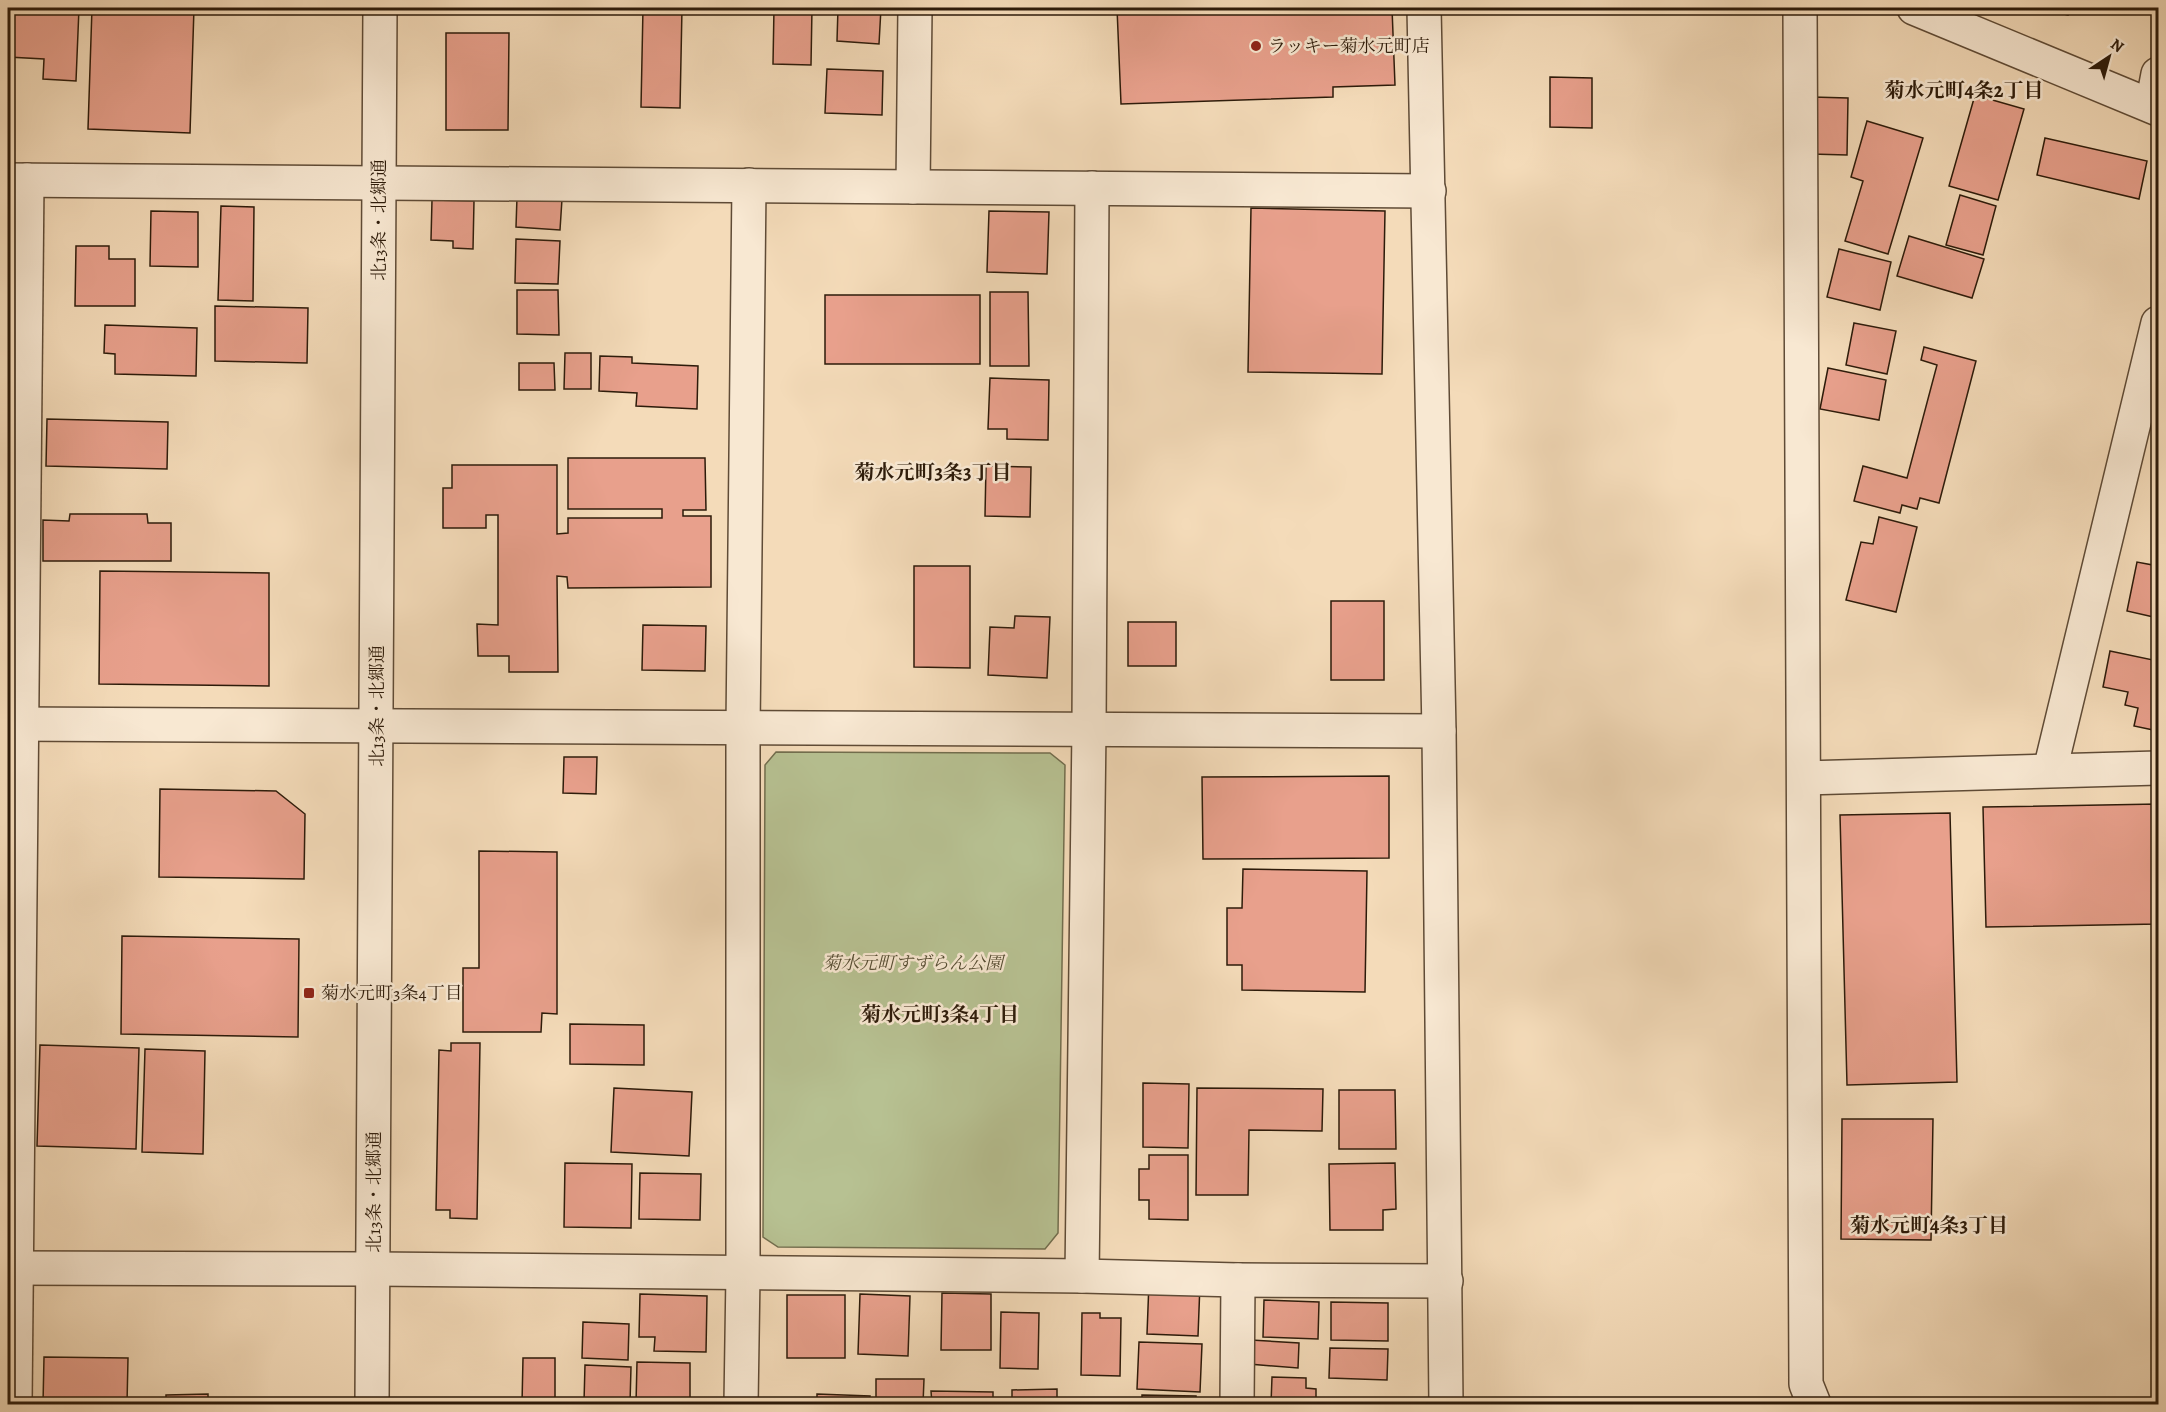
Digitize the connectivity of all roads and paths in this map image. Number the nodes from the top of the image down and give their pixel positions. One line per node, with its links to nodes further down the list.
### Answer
1 (380, 8): 9 (street, 北13条・北郷通)
2 (915, 8): 11 (street)
3 (1424, 8): 13 (street)
4 (1800, 8): 22 (street)
5 (1914, 8): 7 (street)
6 (2158, 74): 7 (street)
7 (2155, 108)
8 (17, 180): 9 (street); 15 (street)
9 (379, 183): 10 (street); 16 (street, 北13条・北郷通)
10 (749, 185): 11 (street); 17 (street)
11 (913, 187): 12 (street)
12 (1092, 188): 13 (street); 18 (street)
13 (1429, 191): 19 (street)
14 (2158, 323): 21 (street)
15 (14, 724): 16 (street); 23 (street)
16 (377, 727): 17 (street); 24 (street, 北13条・北郷通)
17 (743, 728): 18 (street); 25 (street)
18 (1089, 729): 19 (street); 26 (street)
19 (1439, 731): 28 (street)
20 (2158, 768): 21 (street)
21 (2049, 770): 22 (street)
22 (1804, 778): 34 (street)
23 (12, 1268): 24 (street); 29 (street)
24 (373, 1269): 25 (street); 30 (street, 北13条・北郷通)
25 (743, 1274): 26 (street); 31 (street)
26 (1082, 1276): 27 (street)
27 (1238, 1280): 28 (street); 32 (street)
28 (1446, 1281): 33 (street)
29 (15, 1404)
30 (372, 1404)
31 (741, 1404)
32 (1237, 1404)
33 (1446, 1404)
34 (1814, 1404)

